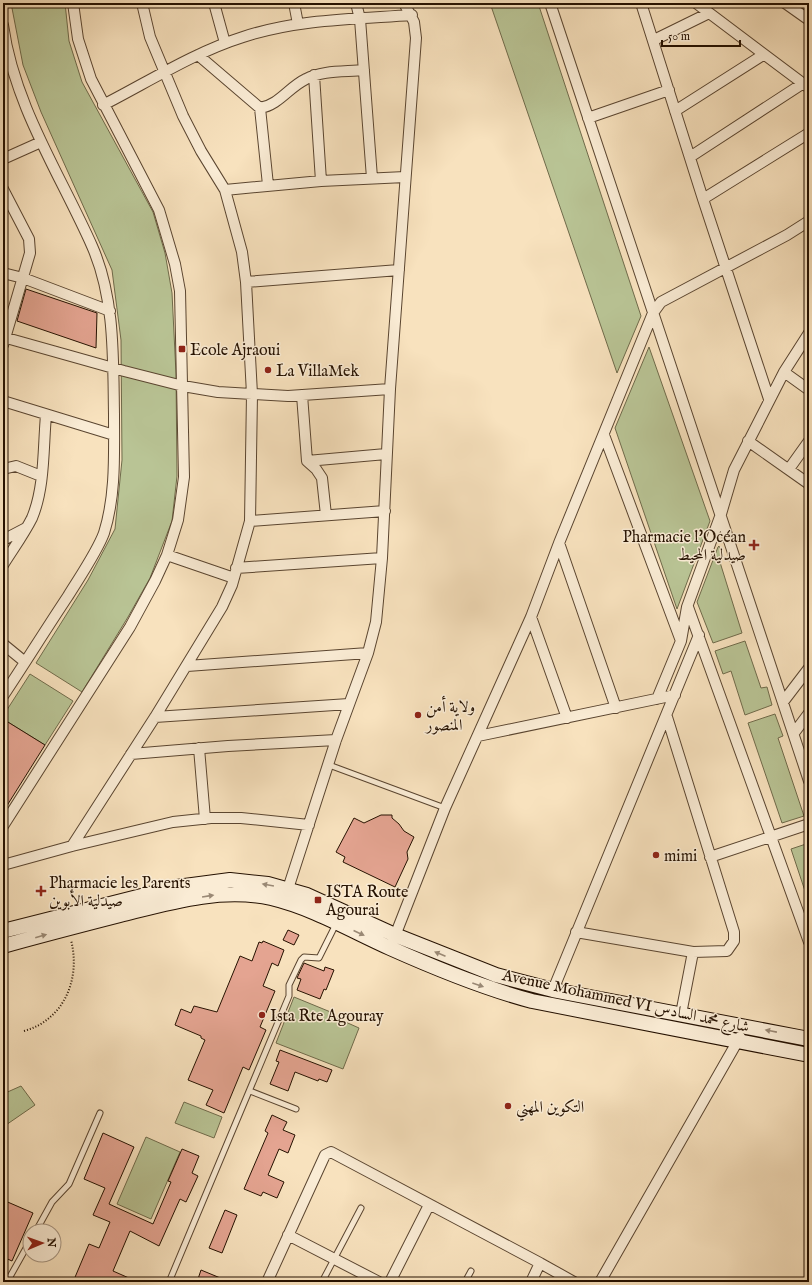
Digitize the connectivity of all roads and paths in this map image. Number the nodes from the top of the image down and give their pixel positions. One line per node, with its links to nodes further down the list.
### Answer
1 (73, 3): 26 (street)
2 (142, 3): 22 (street)
3 (214, 3): 18 (street)
4 (294, 3): 15 (street)
5 (356, 3): 13 (street)
6 (404, 3): 12 (street)
7 (550, 3): 29 (street)
8 (641, 3): 17 (street)
9 (696, 3): 11 (street)
10 (785, 3): 14 (street)
11 (709, 12): 17 (street); 20 (street)
12 (412, 15): 13 (street); 34 (street)
13 (360, 19): 15 (street); 21 (street)
14 (809, 20)
15 (298, 24): 18 (street)
16 (3, 25): 31 (street)
17 (654, 40): 25 (street)
18 (225, 43): 19 (street)
19 (198, 55): 22 (street); 27 (street)
20 (763, 55): 24 (street); 28 (street)
21 (364, 70): 23 (street); 35 (street)
22 (164, 74): 26 (street); 39 (street)
23 (314, 75): 27 (street); 36 (street)
24 (806, 86): 32 (street)
25 (669, 90): 28 (street); 29 (street)
26 (104, 105): 53 (street)
27 (260, 108): 37 (street)
28 (675, 111): 32 (street)
29 (588, 118): 48 (street)
30 (809, 133): 40 (street)
31 (41, 142): 33 (street); 47 (street)
32 (690, 157): 40 (street)
33 (3, 159)
34 (405, 177): 35 (street); 43 (street)
35 (372, 178): 36 (street)
36 (321, 181): 37 (street)
37 (268, 185): 39 (street)
38 (3, 189): 45 (street)
39 (225, 190): 46 (street)
40 (703, 199): 42 (street)
41 (809, 221): 42 (street)
42 (727, 268): 48 (street); 58 (street)
43 (399, 270): 46 (street); 54 (street)
44 (3, 272): 45 (street)
45 (23, 278): 47 (street); 50 (street)
46 (246, 282): 56 (street)
47 (110, 311): 51 (street)
48 (653, 313): 62 (street); 72 (street)
49 (809, 333): 52 (street)
50 (4, 340): 51 (street)
51 (113, 368): 53 (street); 61 (street)
52 (784, 372): 55 (street); 58 (street)
53 (183, 386): 56 (street); 78 (street)
54 (390, 389): 57 (street); 65 (street)
55 (809, 390)
56 (252, 394): 57 (street); 74 (street)
57 (302, 395): 66 (street)
58 (769, 398): 63 (street)
59 (3, 401): 60 (street)
60 (46, 415): 61 (street); 69 (street)
61 (114, 435): 88 (street)
62 (604, 435): 77 (street); 85 (street)
63 (748, 441): 68 (street); 72 (street)
64 (809, 441): 68 (street)
65 (386, 454): 66 (street); 71 (street)
66 (306, 461): 73 (street)
67 (3, 469): 69 (street)
68 (789, 469): 70 (street)
69 (41, 476): 75 (street)
70 (809, 484)
71 (385, 511): 73 (street); 79 (street)
72 (721, 514): 82 (street); 94 (street)
73 (326, 515): 74 (street)
74 (250, 521): 81 (street)
75 (27, 528): 76 (street); 80 (street)
76 (3, 540)
77 (559, 543): 83 (street); 96 (street)
78 (167, 555): 81 (street); 112 (street)
79 (382, 558): 81 (street); 87 (street)
80 (3, 565)
81 (235, 573): 89 (street)
82 (687, 607): 84 (street); 85 (street)
83 (531, 617): 100 (street); 102 (street)
84 (699, 635): 91 (street); 113 (street)
85 (680, 641): 93 (street)
86 (3, 644): 88 (street)
87 (368, 653): 89 (street); 95 (street)
88 (25, 662): 92 (street)
89 (187, 666): 98 (street)
90 (809, 668): 94 (street)
91 (675, 695): 93 (street); 99 (street)
92 (3, 696)
93 (657, 699): 96 (street)
94 (784, 702): 101 (street)
95 (349, 704): 98 (street); 103 (street)
96 (616, 708): 100 (street)
97 (809, 713): 101 (street)
98 (155, 717): 105 (street)
99 (666, 717): 115 (street); 121 (street)
100 (567, 718): 102 (street)
101 (794, 733): 107 (street)
102 (478, 736): 108 (street)
103 (336, 740): 104 (street); 106 (street)
104 (199, 748): 105 (street); 109 (street)
105 (131, 754): 114 (street)
106 (329, 765): 108 (lane); 111 (street)
107 (809, 781)
108 (445, 808): 122 (street)
109 (205, 819): 111 (street); 114 (street)
110 (809, 824): 113 (street)
111 (309, 825): 117 (street)
112 (3, 826)
113 (771, 836): 115 (street); 123 (street)
114 (72, 846): 116 (street)
115 (710, 857): 125 (street)
116 (3, 865)
117 (285, 896): 118 (main road, Avenue Mohammed VI شارع محمد السادس); 119 (main road, Avenue Mohammed VI شارع محمد السادس, one-way to 117); 120 (main road, Avenue Mohammed VI شارع محمد السادس, one-way to 120); 122 (main road, Avenue Mohammed VI شارع محمد السادس)
118 (336, 923): 122 (main road, Avenue Mohammed VI شارع محمد السادس, one-way to 122); 133 (lane)
119 (68, 928): 124 (main road, Avenue Mohammed VI شارع محمد السادس, one-way to 119); 129 (path)
120 (3, 931)
121 (576, 932): 125 (street); 126 (street)
122 (392, 942): 126 (main road, Avenue Mohammed VI شارع محمد السادس, one-way to 122); 131 (main road, Avenue Mohammed VI شارع محمد السادس, one-way to 131)
123 (809, 942)
124 (3, 946)
125 (693, 952): 127 (street)
126 (553, 990): 127 (main road, Avenue Mohammed VI شارع محمد السادس)
127 (681, 1014): 128 (main road, Avenue Mohammed VI شارع محمد السادس)
128 (746, 1027): 130 (main road, Avenue Mohammed VI شارع محمد السادس, one-way to 128); 131 (street)
129 (24, 1032)
130 (809, 1039)
131 (737, 1041): 132 (main road, Avenue Mohammed VI شارع محمد السادس); 153 (street)
132 (809, 1055)
133 (250, 1091): 134 (lane); 146 (lane)
134 (296, 1109)
135 (100, 1113): 138 (lane)
136 (429, 1204): 139 (street); 142 (street); 149 (street)
137 (361, 1208): 141 (lane)
138 (40, 1223)
139 (288, 1235): 141 (street); 144 (street)
140 (22, 1255): 145 (lane)
141 (334, 1259): 147 (lane); 148 (street)
142 (540, 1264): 151 (street); 152 (street)
143 (471, 1271): 150 (lane)
144 (269, 1281)
145 (7, 1282)
146 (169, 1282)
147 (322, 1282)
148 (378, 1282)
149 (390, 1282)
150 (464, 1282)
151 (531, 1282)
152 (574, 1282)
153 (600, 1282)

